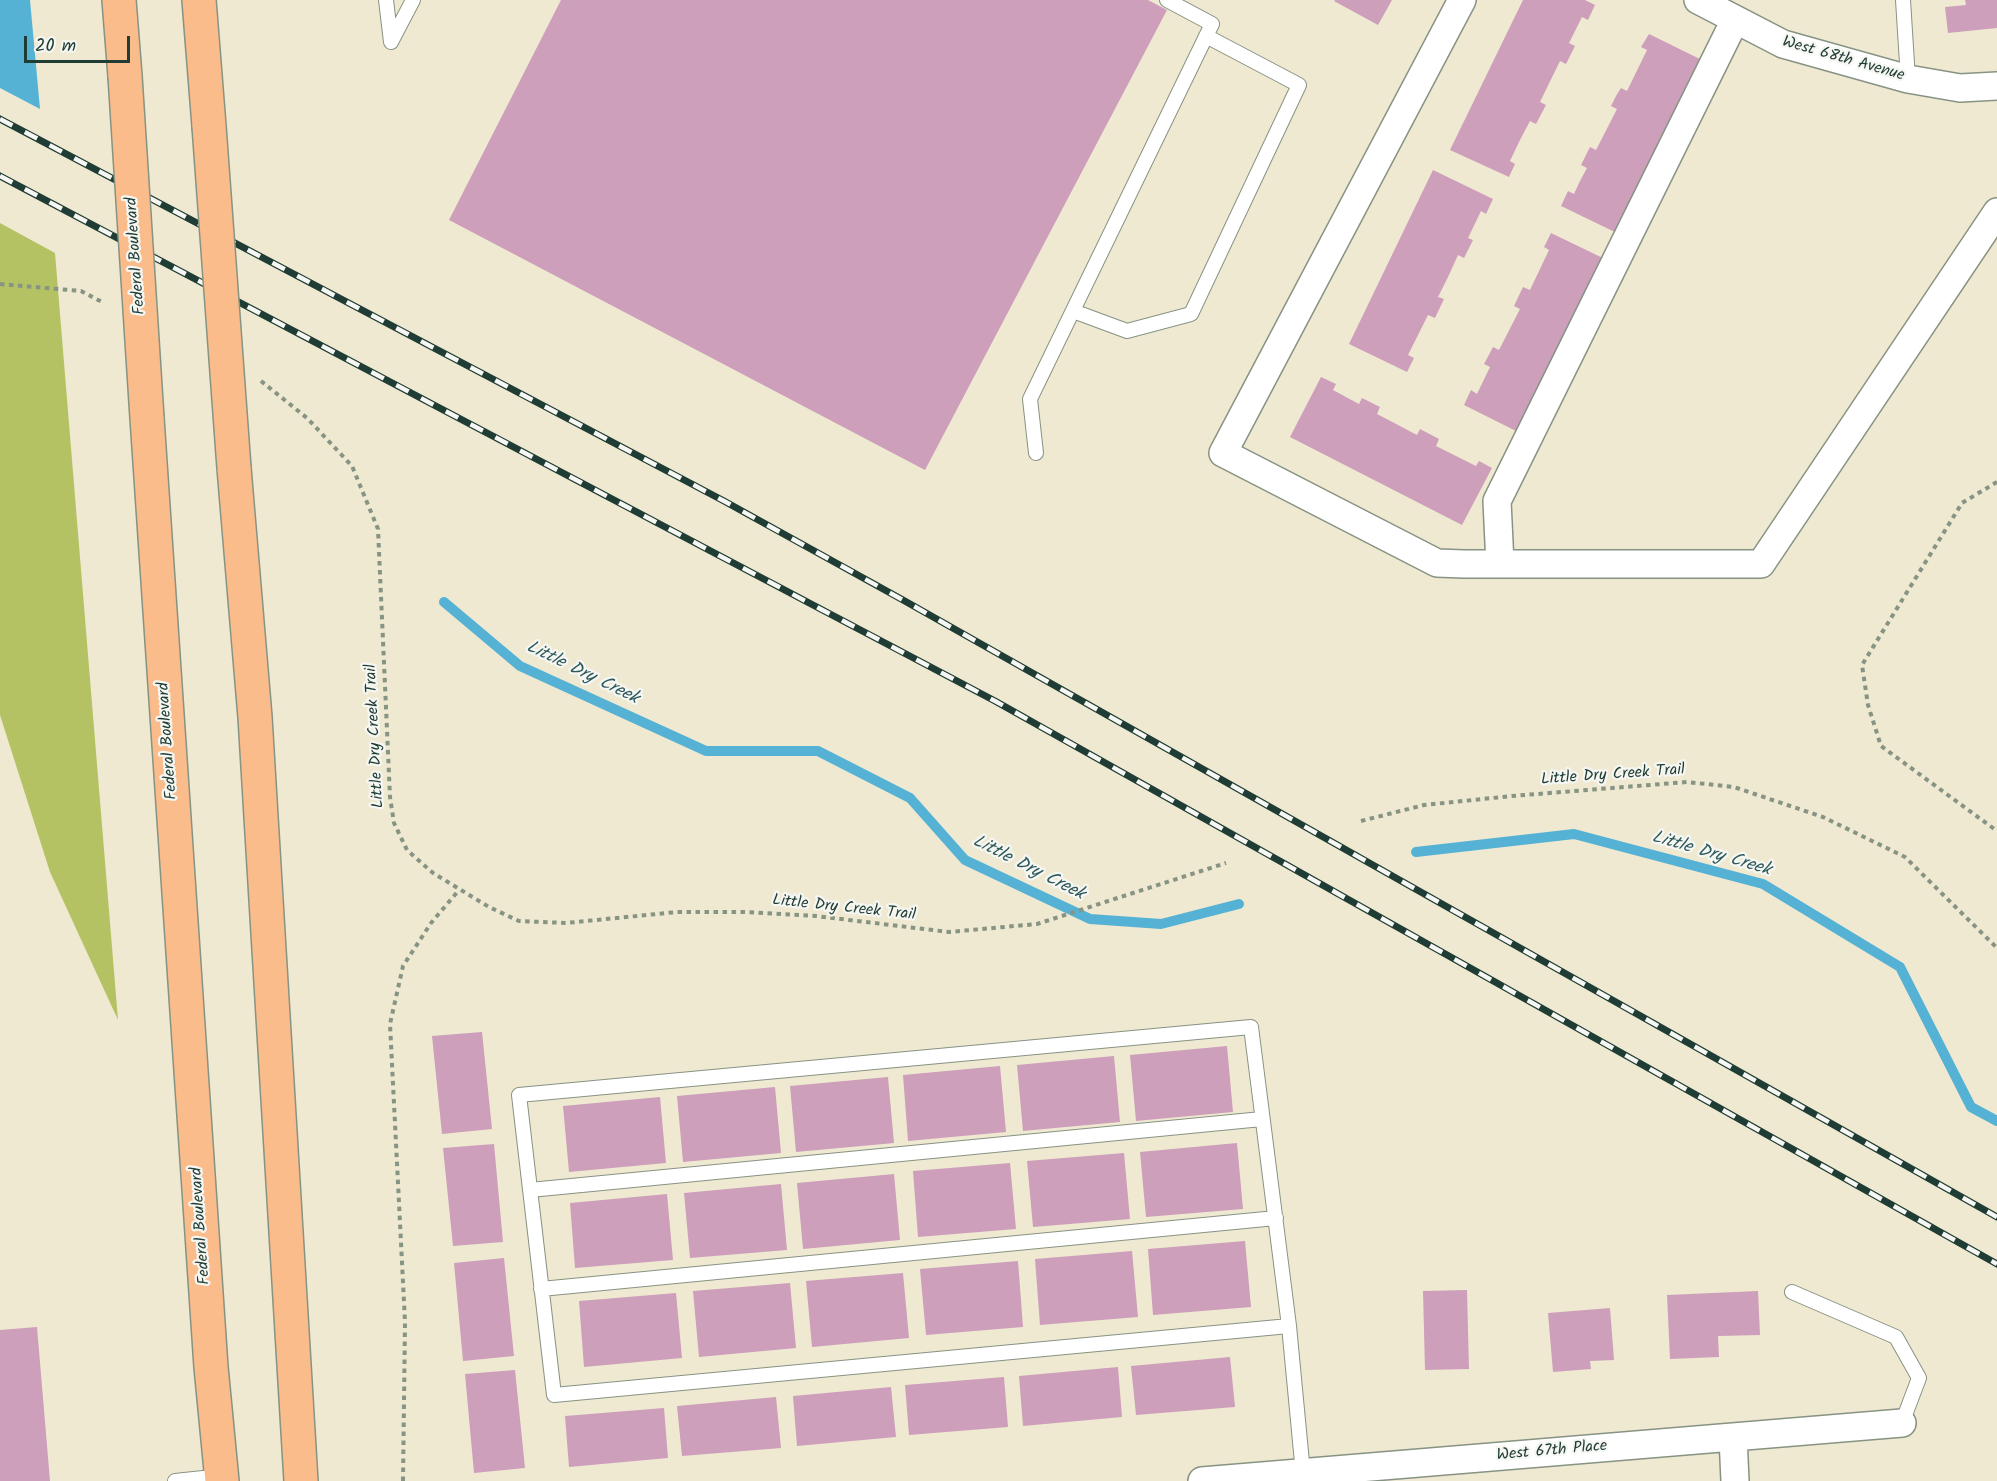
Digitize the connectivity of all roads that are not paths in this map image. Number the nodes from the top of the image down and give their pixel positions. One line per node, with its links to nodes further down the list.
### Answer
1 (119, 0): 26 (main road, Federal Boulevard, bridge)
2 (199, 0): 28 (main road, bridge)
3 (387, 0): 4 (lane)
4 (413, 0)
5 (1167, 0): 10 (lane)
6 (1462, 0): 16 (street)
7 (1698, 0): 9 (street, West 68th Avenue)
8 (1903, 0): 11 (lane)
9 (1735, 20): 11 (street, West 68th Avenue); 16 (street)
10 (1206, 36): 14 (lane); 14 (lane)
11 (1908, 79): 12 (street, West 68th Avenue)
12 (1997, 86)
13 (1997, 213): 16 (street)
14 (1073, 311): 15 (lane)
15 (1036, 453)
16 (1500, 564)
17 (1262, 1119): 18 (lane); 18 (lane); 19 (lane)
18 (530, 1190): 20 (lane)
19 (1276, 1218): 20 (lane); 22 (lane)
20 (541, 1289): 22 (lane)
21 (1792, 1292): 23 (lane)
22 (1289, 1326): 25 (lane)
23 (1902, 1423): 24 (street, West 67th Place)
24 (1732, 1437): 25 (street, West 67th Place); 30 (street)
25 (1302, 1473): 29 (street, West 67th Place)
26 (222, 1478): 27 (lane)
27 (175, 1481)
28 (301, 1481)
29 (1202, 1481)
30 (1735, 1481)

